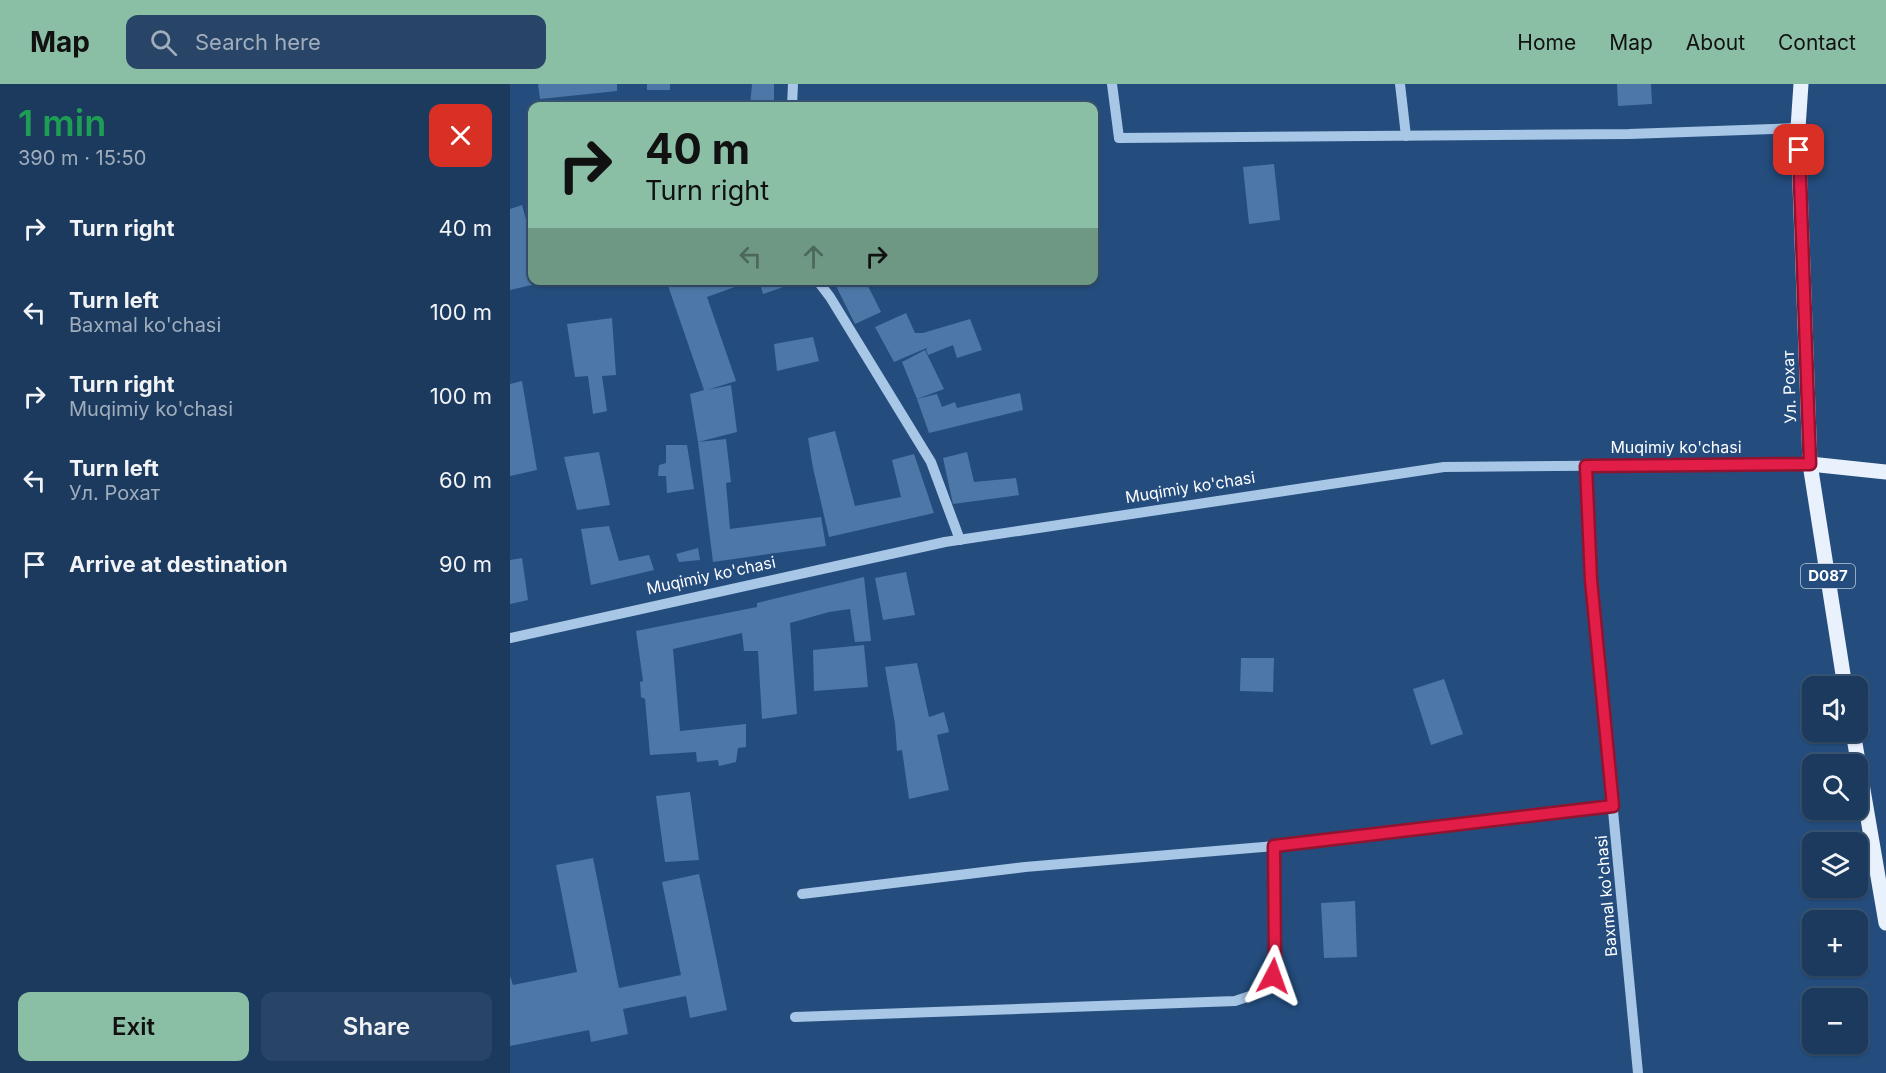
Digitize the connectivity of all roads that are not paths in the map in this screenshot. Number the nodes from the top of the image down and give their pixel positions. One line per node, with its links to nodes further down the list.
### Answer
1 (793, 84): 5 (street)
2 (1112, 84): 7 (street)
3 (1400, 84): 7 (street)
4 (1801, 84): 6 (main road, Ул. Рохат / D087)
5 (792, 102)
6 (1798, 128): 7 (street); 9 (main road, Ул. Рохат / D087)
7 (1406, 136)
8 (821, 285): 12 (street)
9 (1810, 464): 10 (street, Muqimiy ko'chasi); 11 (main road, Muqimiy ko'chasi); 14 (main road, Ул. Рохат / D087)
10 (1586, 466): 12 (street, Muqimiy ko'chasi); 16 (street, Baxmal ko'chasi)
11 (1886, 472)
12 (960, 540): 13 (street, Muqimiy ko'chasi)
13 (510, 638)
14 (1843, 676)
15 (1855, 742): 19 (main road)
16 (1613, 806): 17 (street); 21 (street, Baxmal ko'chasi)
17 (1274, 846): 18 (street); 20 (street)
18 (802, 894)
19 (1885, 913)
20 (795, 1017)
21 (1638, 1073)

